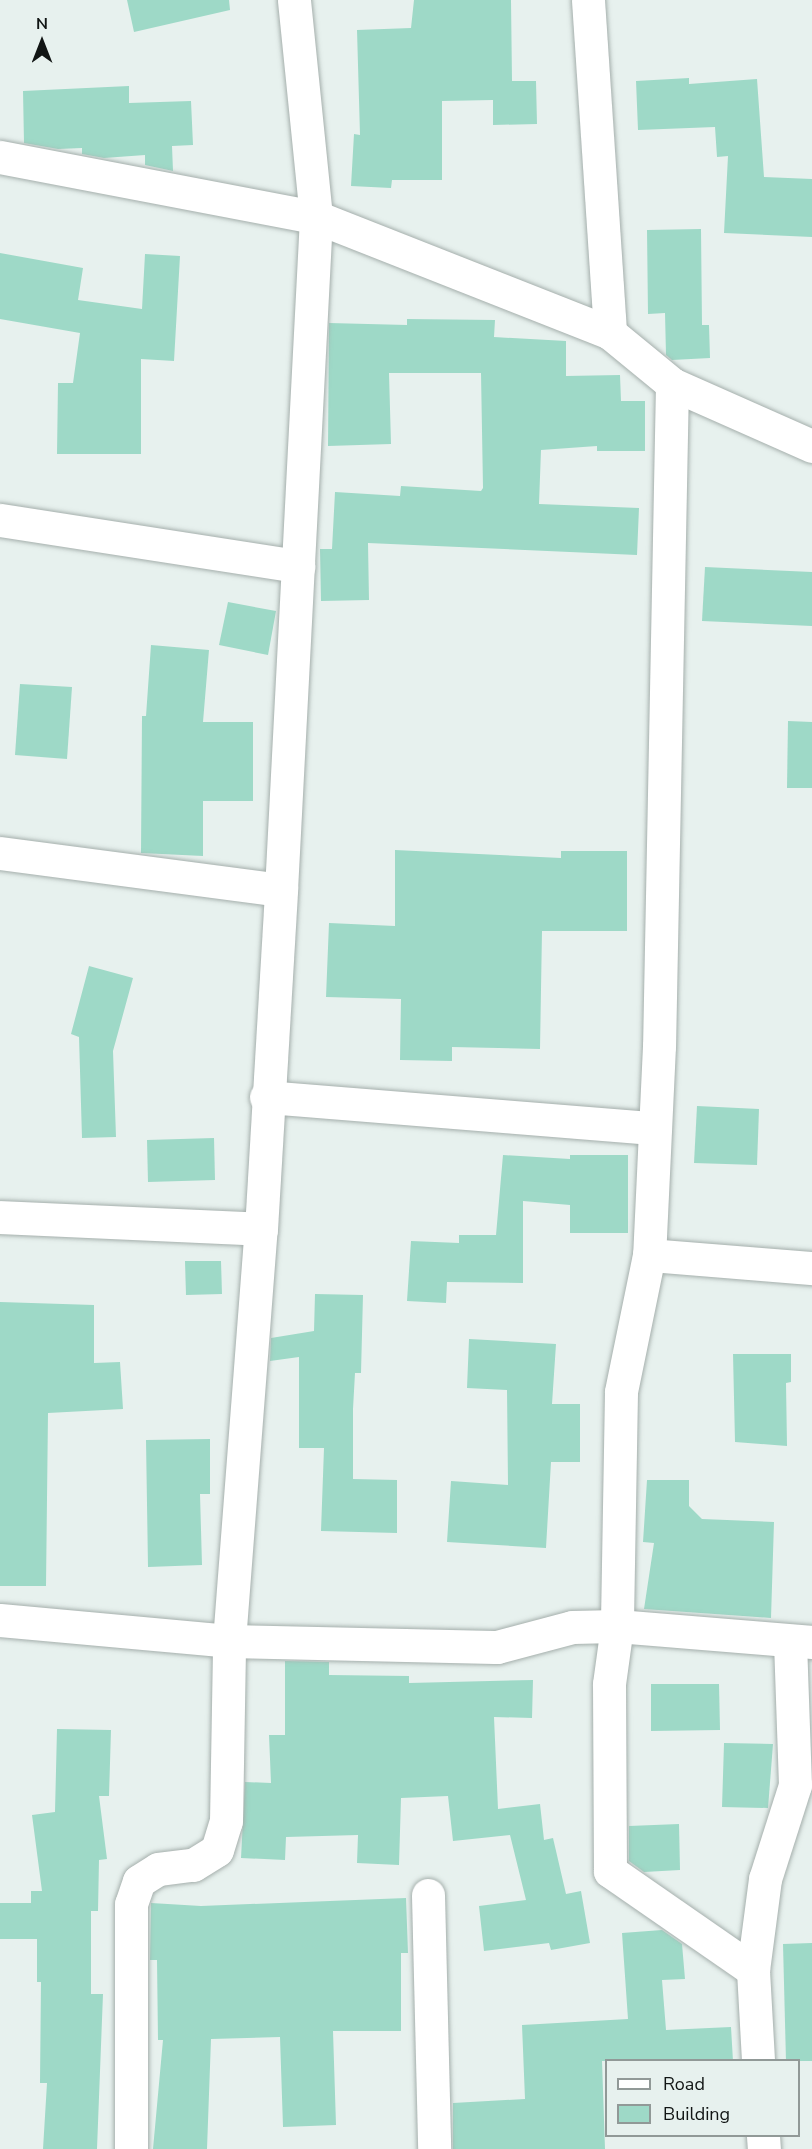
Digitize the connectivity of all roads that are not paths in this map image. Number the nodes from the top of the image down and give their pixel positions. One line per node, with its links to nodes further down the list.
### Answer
1 (294, 0): 4 (street)
2 (588, 0): 5 (street)
3 (0, 157): 4 (street)
4 (316, 217): 5 (street); 9 (street)
5 (610, 333): 6 (street)
6 (672, 384): 7 (street); 13 (street)
7 (812, 446)
8 (0, 520): 9 (street)
9 (298, 566): 11 (street)
10 (0, 853): 11 (street)
11 (281, 890): 12 (street)
12 (266, 1096): 13 (street); 15 (street)
13 (655, 1128): 16 (street)
14 (0, 1217): 15 (street)
15 (261, 1228): 20 (street)
16 (649, 1254): 17 (street); 19 (street)
17 (812, 1268)
18 (0, 1620): 20 (street)
19 (617, 1626): 20 (street); 21 (street); 23 (street)
20 (229, 1641): 25 (street)
21 (801, 1642): 23 (street)
22 (428, 1895): 26 (street)
23 (753, 1970): 24 (street)
24 (758, 2059)
25 (131, 2149)
26 (434, 2149)

